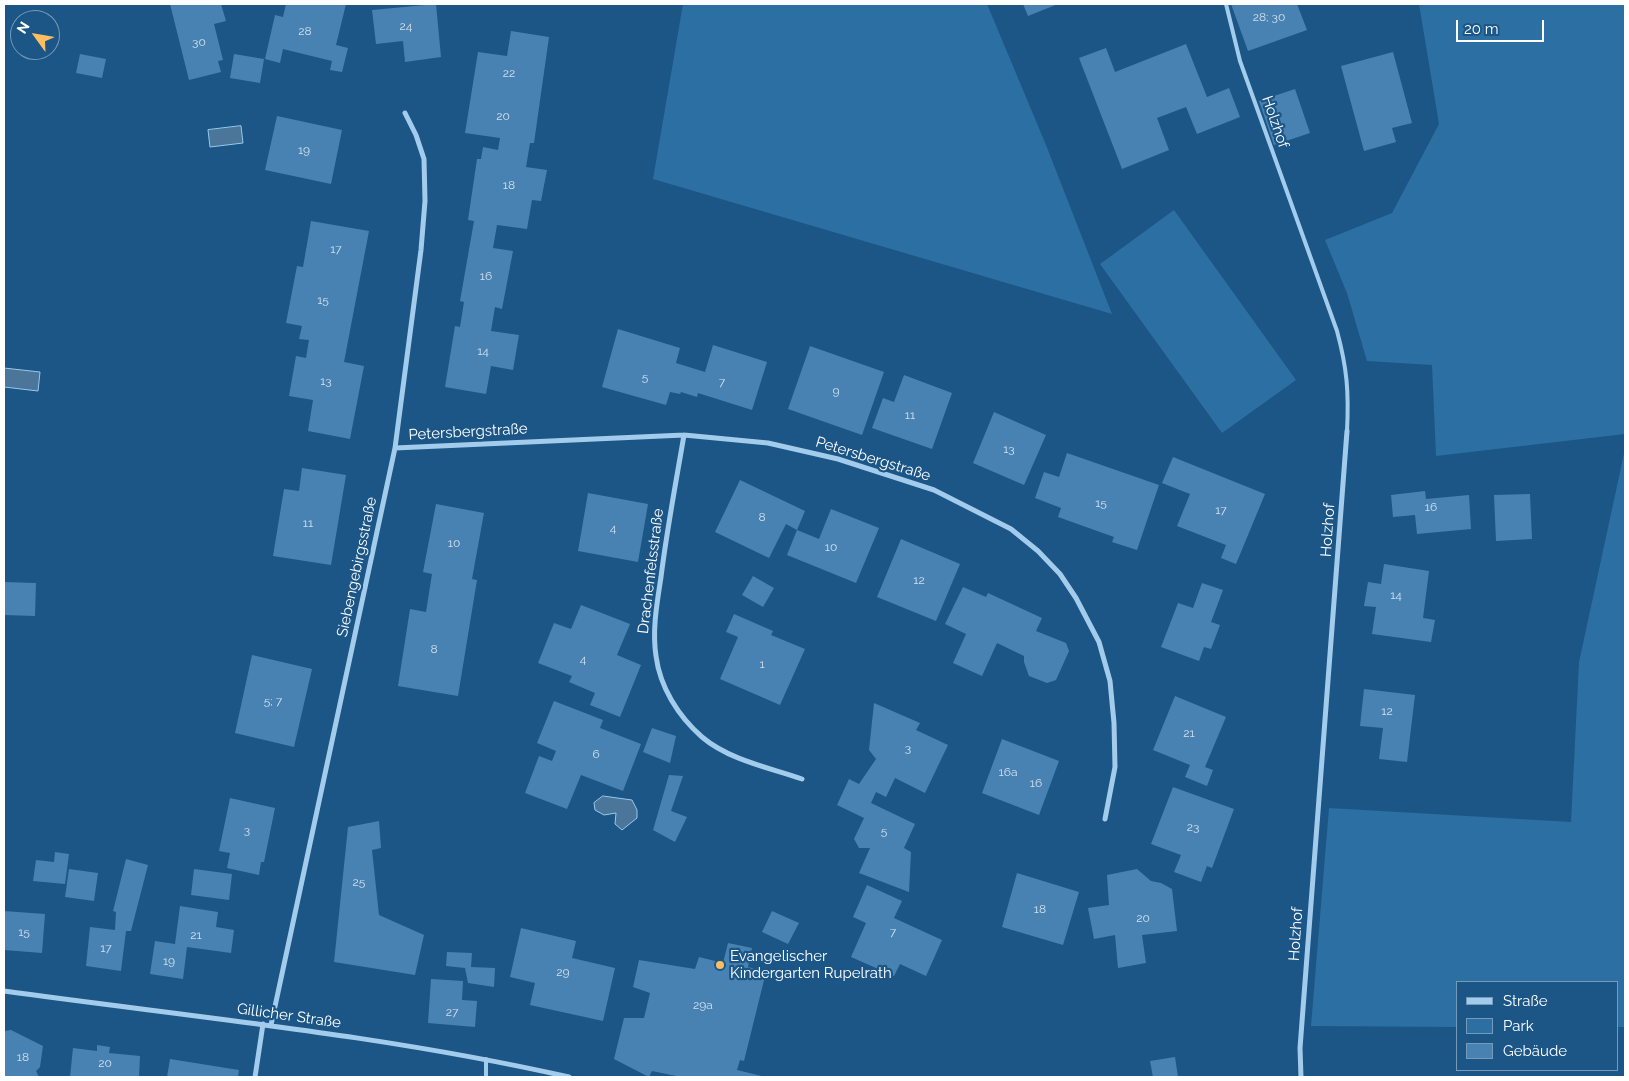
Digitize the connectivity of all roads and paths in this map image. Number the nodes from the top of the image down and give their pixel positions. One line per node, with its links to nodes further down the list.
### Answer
1 (1226, 4): 3 (lane, Holzhof)
2 (405, 113): 5 (street, Siebengebirgsstraße)
3 (1348, 430): 15 (street, Holzhof)
4 (684, 435): 5 (street, Petersbergstraße); 6 (street, Drachenfelsstraße); 7 (street, Petersbergstraße)
5 (394, 448): 10 (street, Siebengebirgsstraße)
6 (802, 779)
7 (1105, 819)
8 (4, 991): 9 (street, Gillicher Straße)
9 (263, 1024): 10 (street, Gillicher Straße); 12 (street)
10 (271, 1025): 11 (street, Gillicher Straße)
11 (486, 1058): 13 (lane); 14 (street, Gillicher Straße)
12 (255, 1077)
13 (486, 1077)
14 (569, 1077)
15 (1302, 1077)

